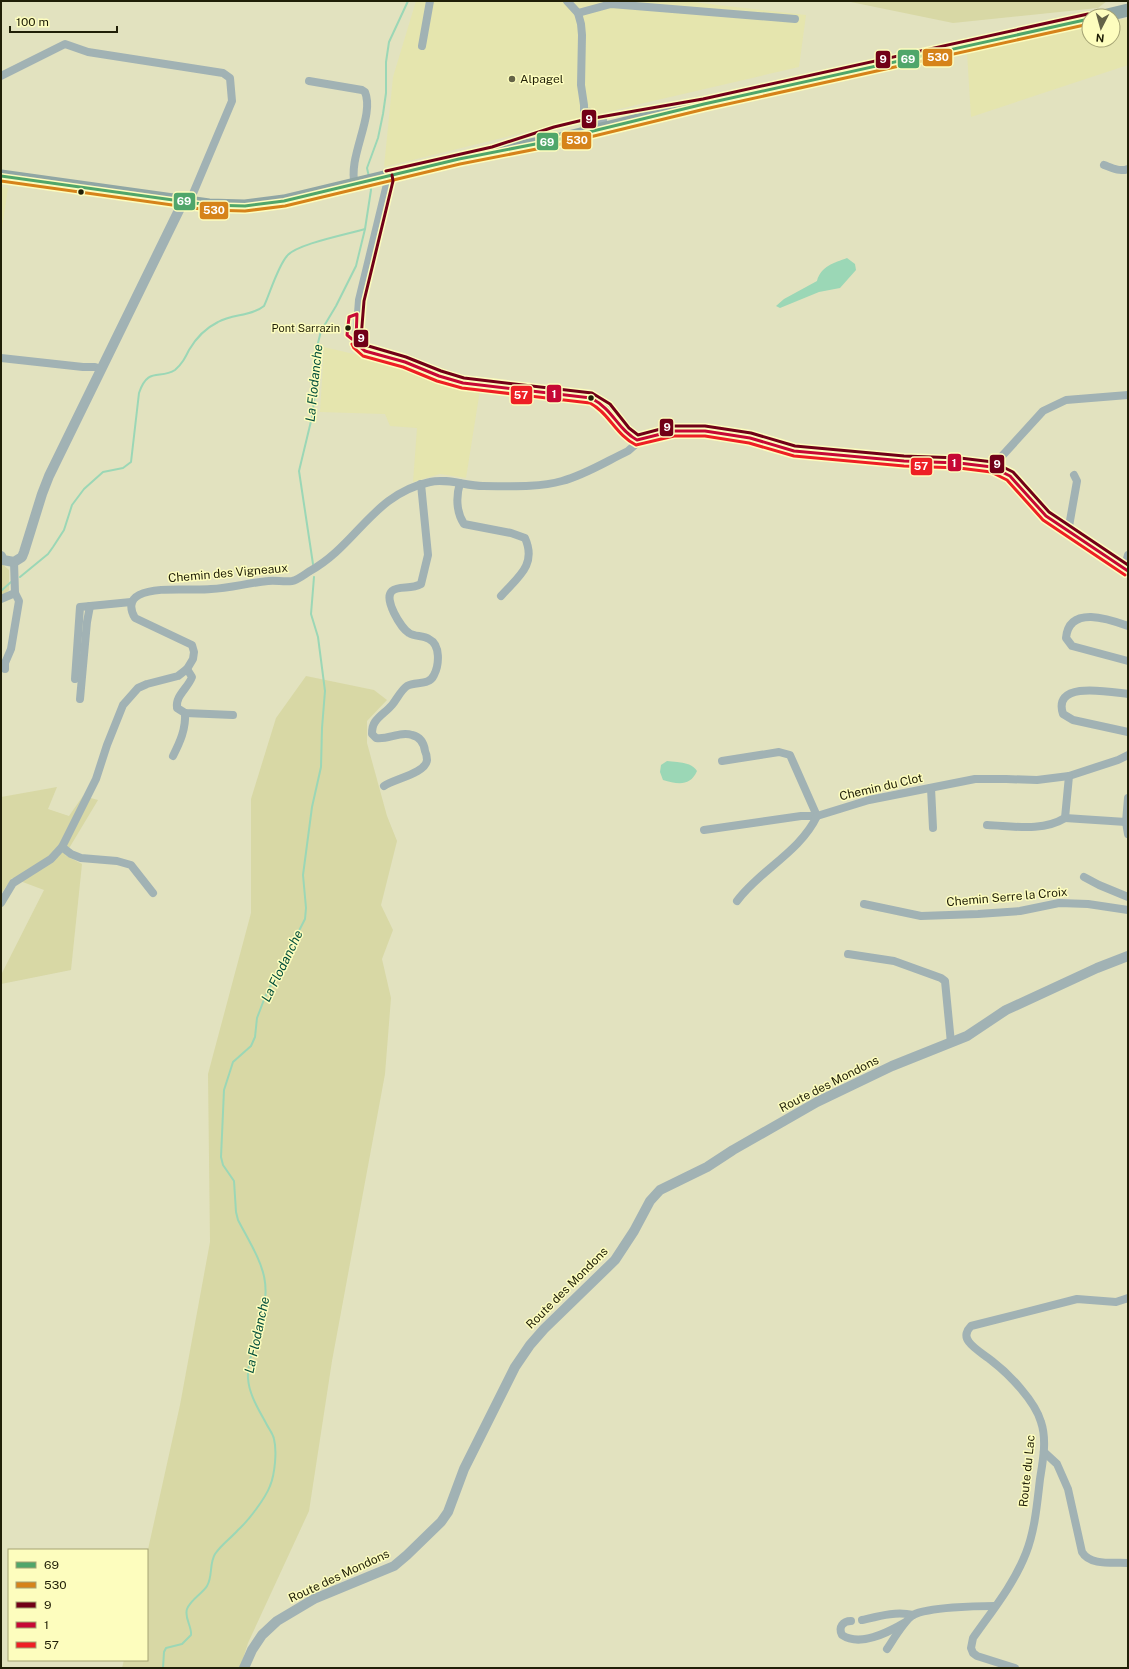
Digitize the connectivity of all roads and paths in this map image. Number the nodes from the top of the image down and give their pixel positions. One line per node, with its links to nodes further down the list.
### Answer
1 (430, 1): 6 (street)
2 (567, 1): 3 (street)
3 (578, 13): 4 (street); 9 (street)
4 (795, 19)
5 (1081, 21): 9 (main road)
6 (422, 46)
7 (1, 76): 18 (street)
8 (309, 81): 16 (street)
9 (594, 124): 10 (main road); 10 (main road)
10 (493, 152): 16 (main road)
11 (1104, 164): 12 (street)
12 (1128, 169)
13 (1, 176): 14 (main road)
14 (26, 179): 15 (street); 18 (main road)
15 (1, 180)
16 (370, 181): 18 (main road); 22 (street)
17 (1, 183): 18 (main road)
18 (184, 202): 20 (street)
19 (1, 358): 20 (street)
20 (101, 369): 30 (street)
21 (1128, 395): 23 (street)
22 (637, 440): 23 (street); 25 (street, Chemin des Vigneaux)
23 (992, 467): 27 (street)
24 (1074, 475): 27 (street)
25 (460, 483): 26 (street, Chemin des Vigneaux); 33 (street)
26 (421, 484): 35 (street, Chemin des Vigneaux); 51 (street)
27 (1068, 532): 31 (street)
28 (1128, 555): 31 (street)
29 (1, 556): 30 (street)
30 (14, 562): 32 (street)
31 (1126, 570)
32 (15, 593): 34 (street); 39 (street)
33 (501, 596)
34 (1, 599)
35 (131, 602): 36 (street); 40 (street)
36 (90, 606): 41 (street); 43 (street)
37 (1128, 626): 38 (street)
38 (1128, 661)
39 (5, 669)
40 (187, 670): 44 (street); 61 (street)
41 (75, 678)
42 (1128, 694): 46 (street)
43 (80, 699)
44 (185, 713): 45 (street); 48 (street)
45 (233, 715)
46 (1128, 732)
47 (1128, 755): 50 (street, Chemin du Clot)
48 (173, 756)
49 (722, 761): 54 (street)
50 (1069, 776): 52 (street, Chemin du Clot); 55 (street)
51 (384, 786)
52 (931, 788): 54 (street, Chemin du Clot); 58 (street)
53 (1128, 798): 56 (street)
54 (817, 816): 59 (street, Chemin du Clot); 65 (street)
55 (1065, 818): 56 (street); 57 (street)
56 (1126, 822): 60 (street)
57 (987, 825)
58 (933, 828)
59 (704, 830)
60 (1128, 834)
61 (62, 847): 63 (street); 66 (street)
62 (1084, 877): 64 (street)
63 (153, 893)
64 (1128, 898)
65 (737, 901)
66 (1, 903)
67 (864, 904): 68 (street, Chemin Serre la Croix)
68 (1128, 910)
69 (848, 954): 71 (street)
70 (1128, 956): 71 (street, Route des Mondons)
71 (951, 1043): 81 (street, Route des Mondons)
72 (1128, 1298): 73 (street, Route du Lac)
73 (1044, 1452): 74 (street); 75 (street, Route du Lac)
74 (1128, 1563)
75 (995, 1606): 76 (street); 82 (street, Route du Lac)
76 (913, 1615): 77 (street); 79 (street)
77 (862, 1620)
78 (851, 1621): 79 (street)
79 (906, 1622): 80 (street)
80 (887, 1649)
81 (244, 1668)
82 (1015, 1668)

